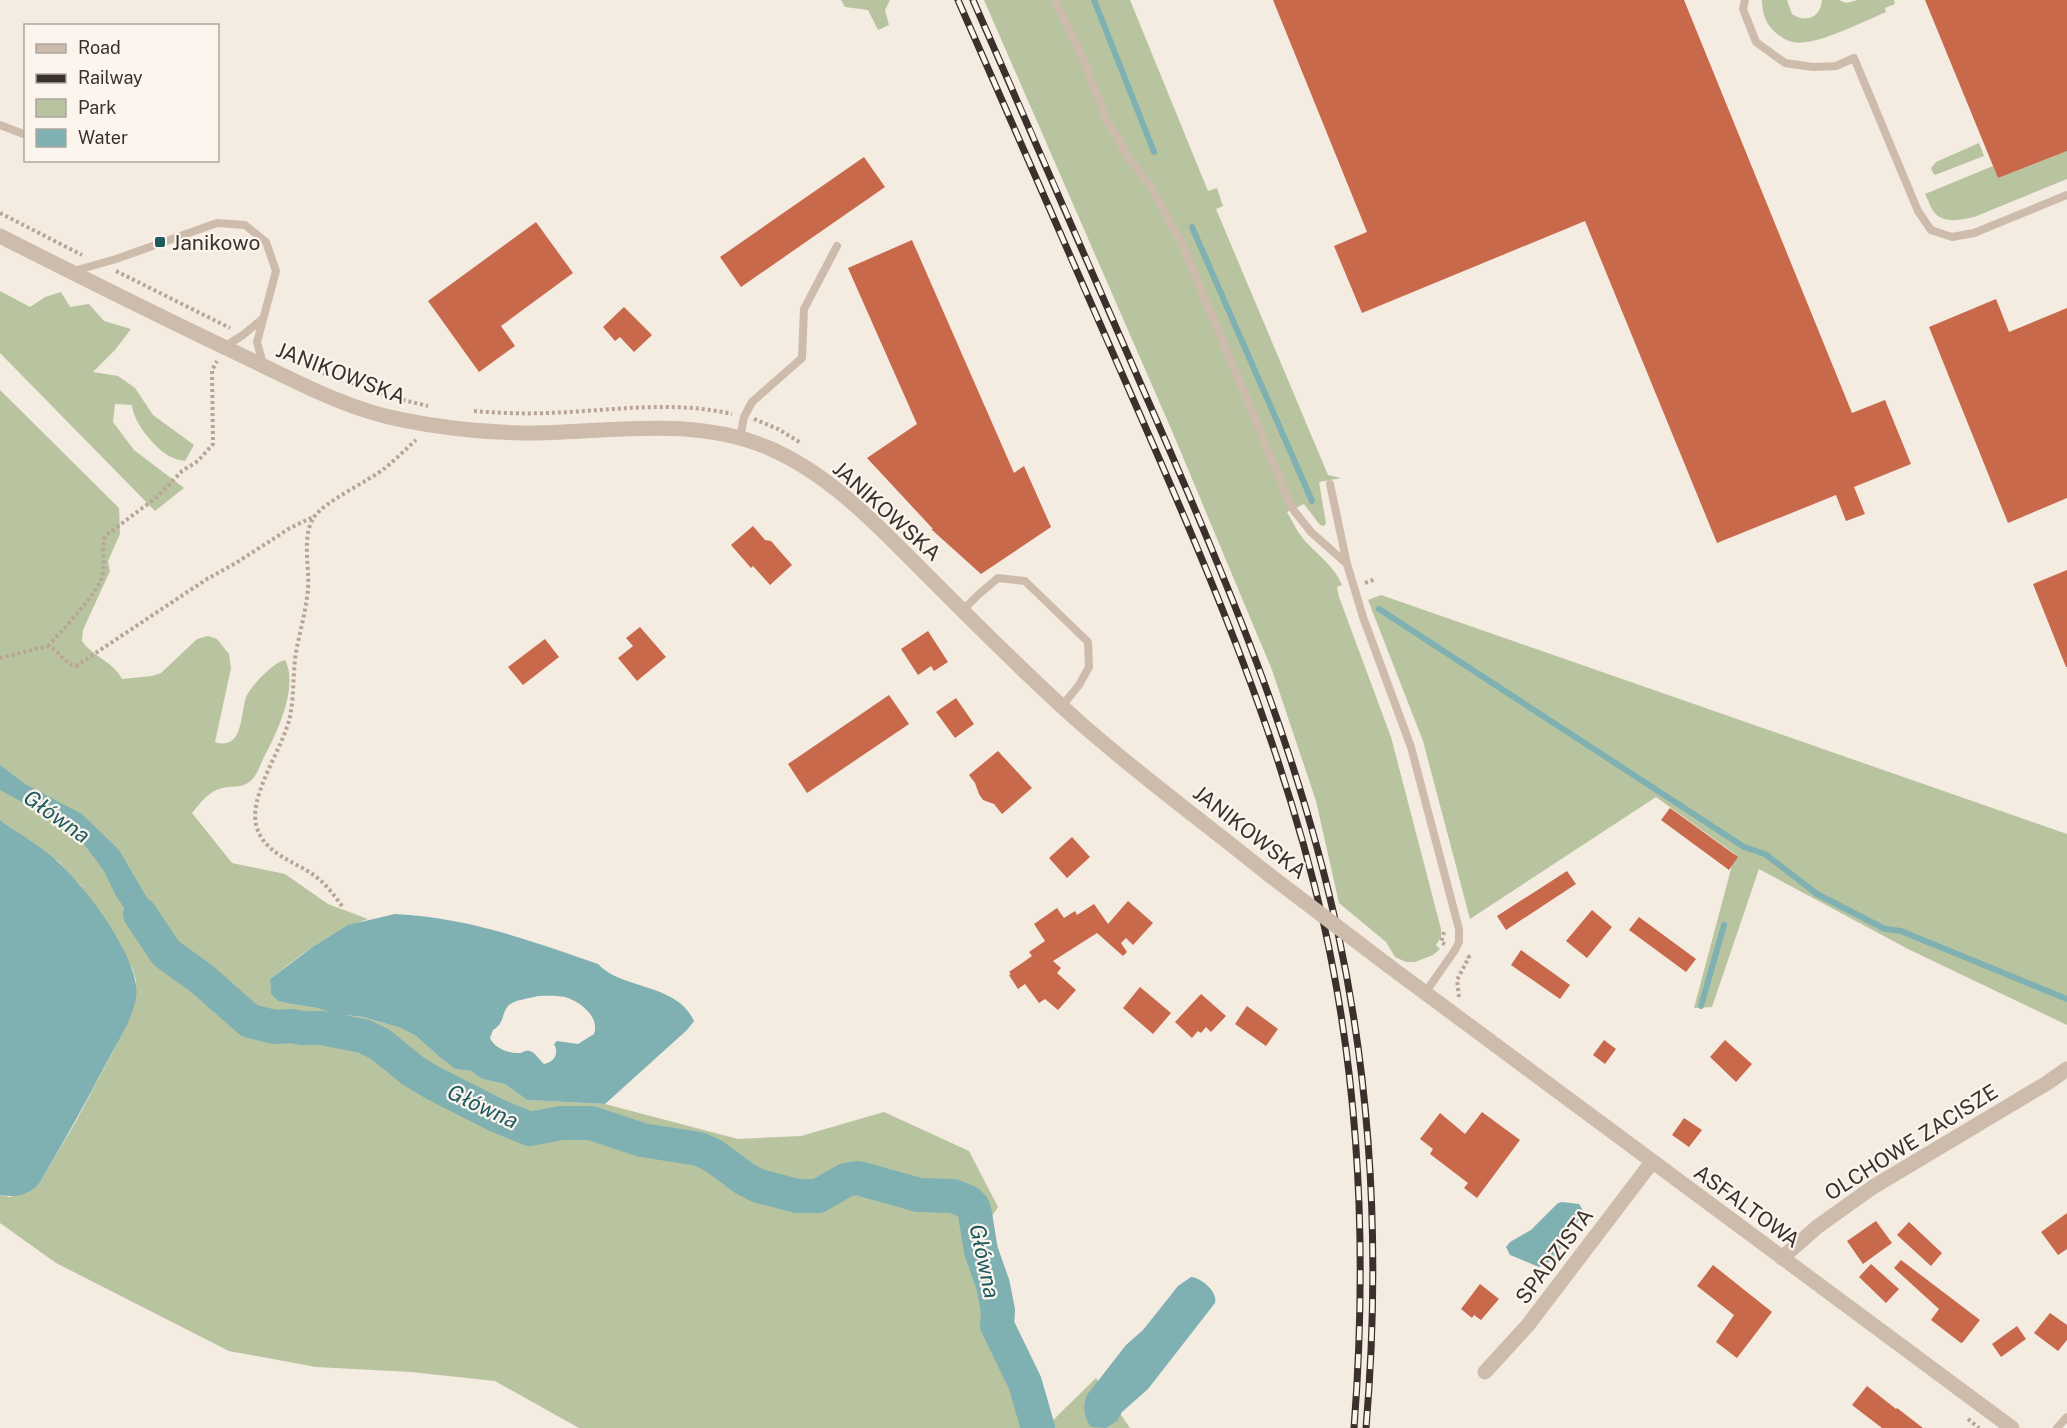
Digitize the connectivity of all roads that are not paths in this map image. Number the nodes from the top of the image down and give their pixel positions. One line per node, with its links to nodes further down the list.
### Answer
1 (1055, 0): 14 (lane)
2 (1745, 0): 5 (lane)
3 (0, 125): 4 (lane)
4 (24, 134)
5 (2067, 195)
6 (0, 236): 8 (street, JANIKOWSKA)
7 (837, 246): 12 (lane)
8 (72, 272): 9 (lane); 10 (street, JANIKOWSKA)
9 (261, 320): 10 (lane); 11 (lane)
10 (224, 347): 11 (street, JANIKOWSKA)
11 (263, 366): 12 (street, JANIKOWSKA)
12 (740, 438): 15 (street, JANIKOWSKA)
13 (1330, 484): 14 (lane)
14 (1347, 564): 17 (lane)
15 (963, 610): 16 (street, JANIKOWSKA); 16 (lane)
16 (1062, 706): 17 (street, JANIKOWSKA, bridge)
17 (1425, 993): 18 (street, JANIKOWSKA)
18 (1458, 1018): 20 (street, ASFALTOWA)
19 (2067, 1069): 21 (street, OLCHOWE ZACISZE)
20 (1652, 1162): 21 (street, ASFALTOWA); 22 (street, SPADZISTA)
21 (1782, 1258): 24 (street, ASFALTOWA)
22 (1485, 1372)
23 (2067, 1417): 25 (lane)
24 (2013, 1428)
25 (2057, 1428)

